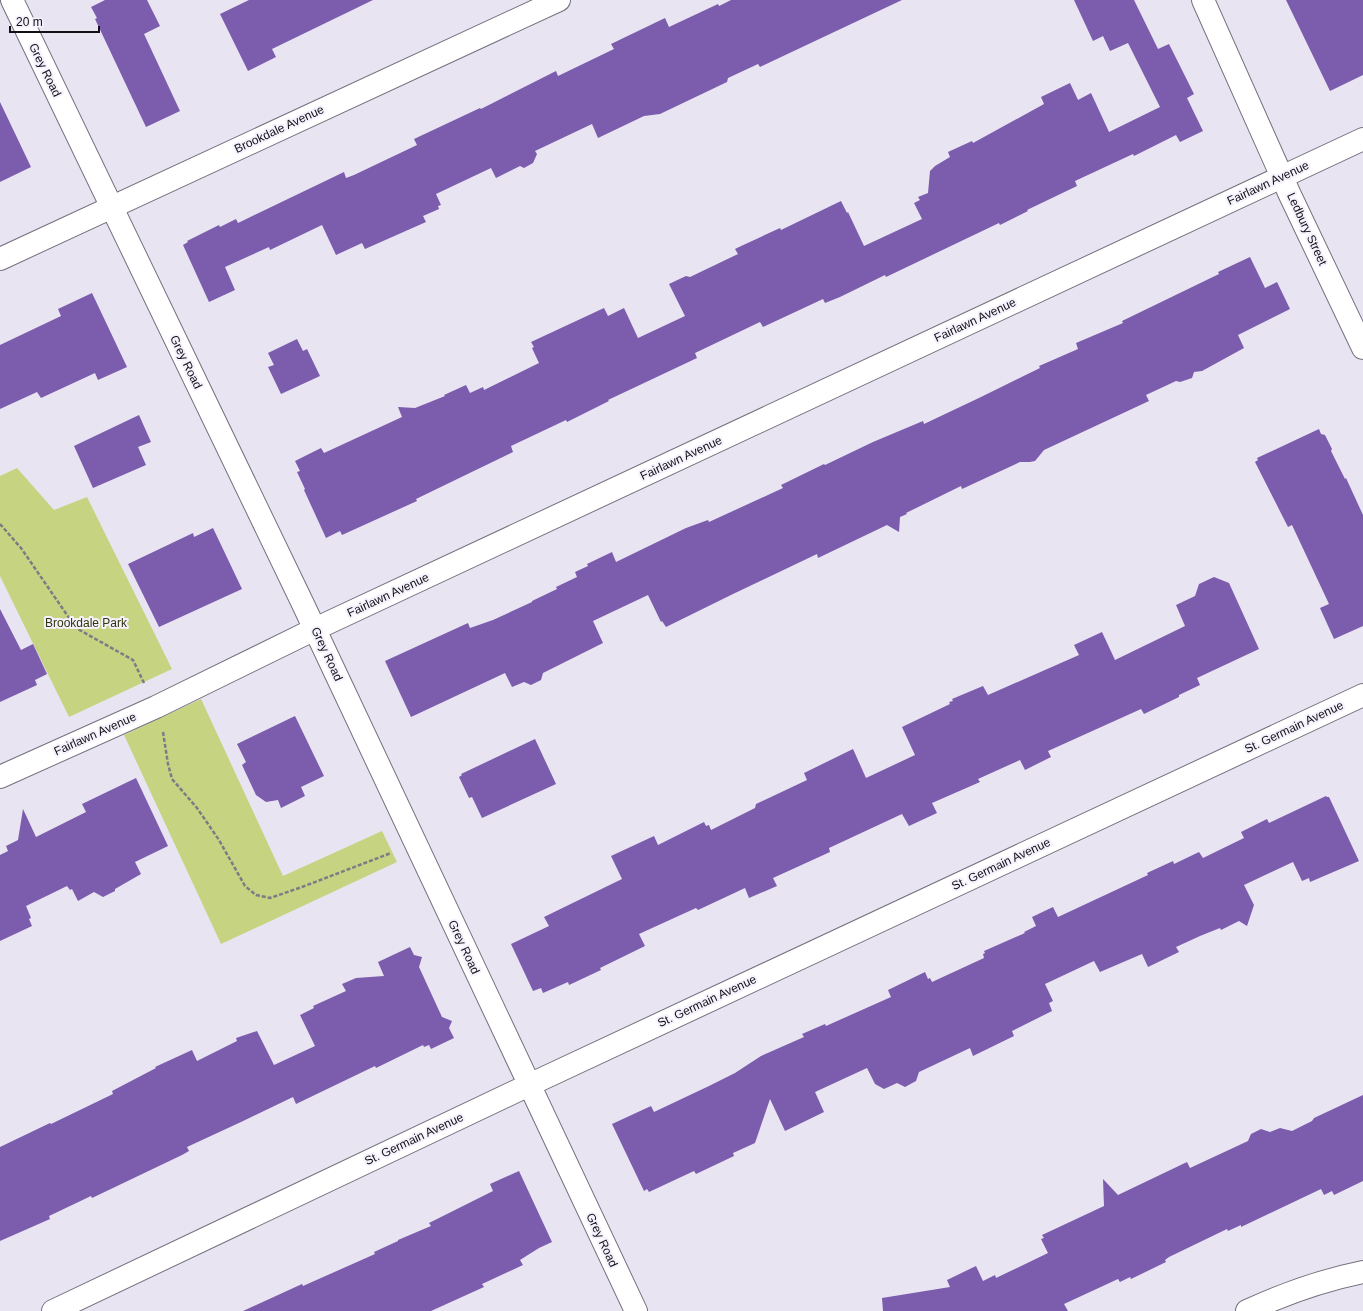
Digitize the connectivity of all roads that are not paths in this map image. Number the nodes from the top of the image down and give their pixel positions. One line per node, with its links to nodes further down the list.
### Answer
1 (12, 0): 6 (street, Grey Road)
2 (559, 0): 6 (street, Brookdale Avenue)
3 (1203, 0): 5 (street, Ledbury Street)
4 (1363, 139): 5 (street, Fairlawn Avenue)
5 (1282, 177): 8 (street, Ledbury Street); 9 (street, Fairlawn Avenue)
6 (110, 206): 7 (street, Brookdale Avenue); 9 (street, Grey Road)
7 (0, 259)
8 (1363, 348)
9 (315, 629): 11 (street, Fairlawn Avenue); 12 (street, Grey Road)
10 (1363, 695): 12 (street, St. Germain Avenue)
11 (0, 777)
12 (529, 1085): 14 (street, St. Germain Avenue); 15 (street, Grey Road)
13 (1363, 1272): 16 (street)
14 (53, 1311)
15 (636, 1311)
16 (1247, 1311)

